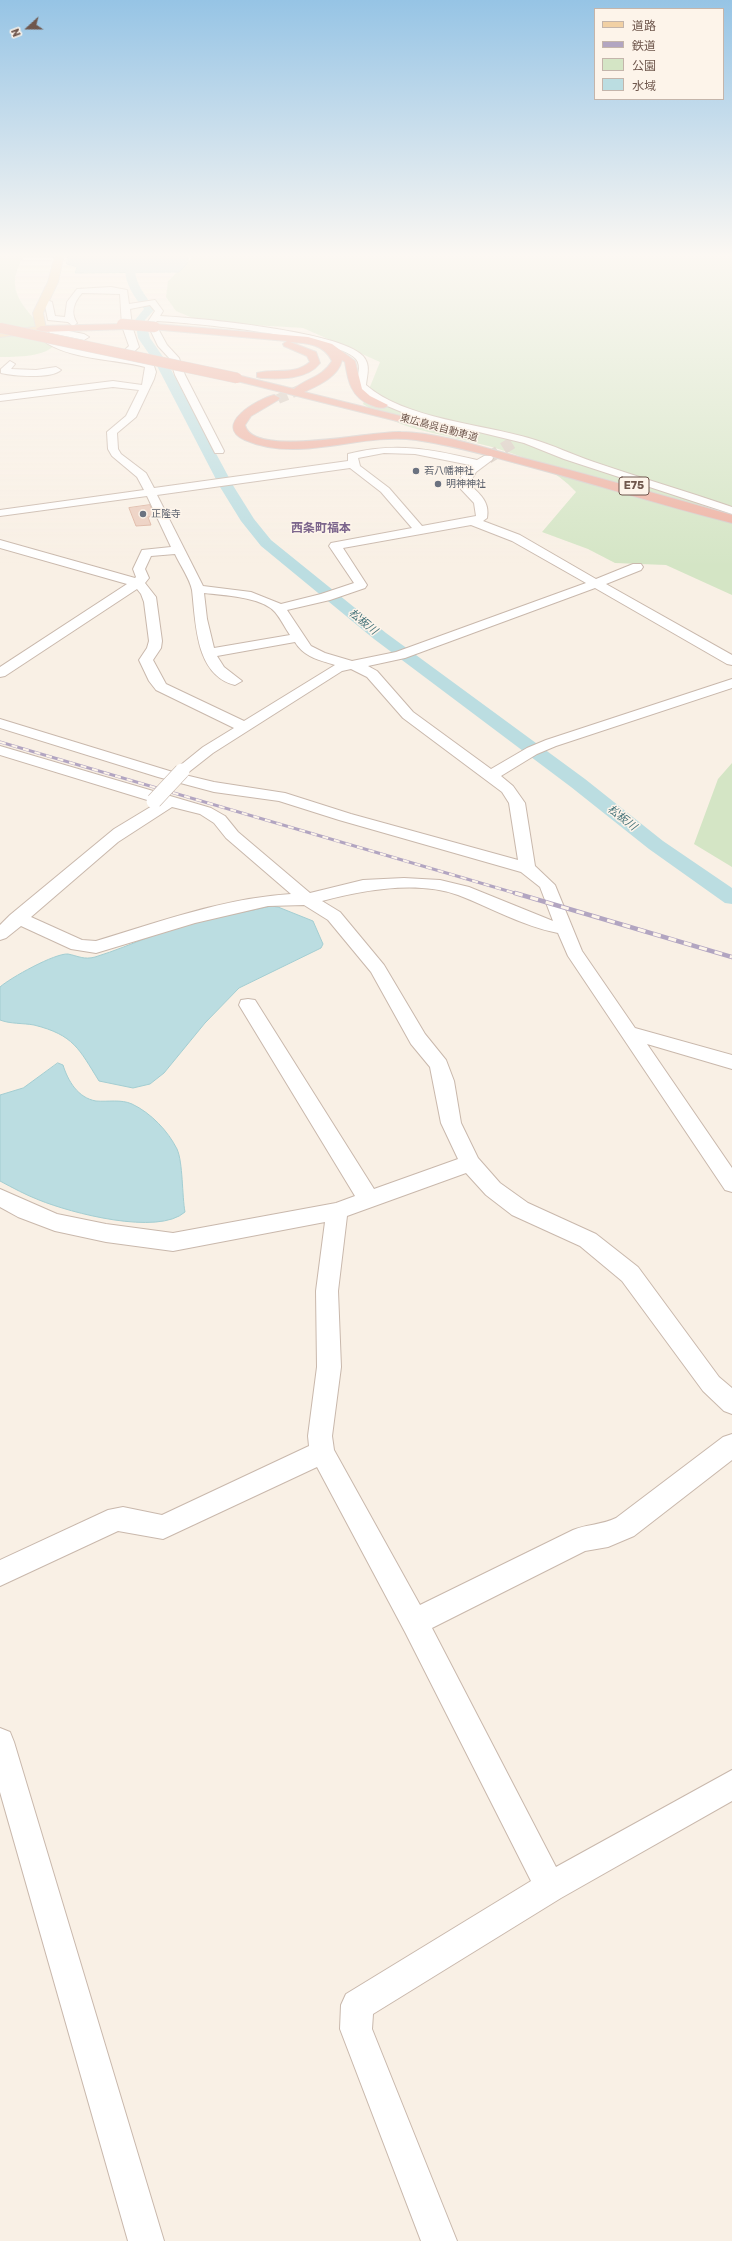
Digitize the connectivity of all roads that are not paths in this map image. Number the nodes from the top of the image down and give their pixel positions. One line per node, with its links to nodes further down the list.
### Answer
1 (78, 358): 12 (street)
2 (112, 358): 11 (street)
3 (146, 358): 14 (highway, bridge)
4 (146, 358): 14 (highway, bridge)
5 (174, 358): 18 (street)
6 (315, 358): 14 (highway)
7 (329, 358): 8 (highway)
8 (336, 358)
9 (345, 358): 19 (highway)
10 (359, 358): 22 (street)
11 (120, 359): 15 (street)
12 (74, 360)
13 (10, 364): 16 (street)
14 (238, 377): 19 (highway, 東広島呉自動車道 / E75); 24 (highway)
15 (146, 388): 16 (street); 21 (street)
16 (57, 391): 17 (street)
17 (0, 398)
18 (219, 452)
19 (535, 456): 24 (highway, 東広島呉自動車道 / E75)
20 (353, 464): 21 (street); 25 (street); 26 (street)
21 (151, 491): 23 (street); 28 (street)
22 (732, 511)
23 (0, 513)
24 (732, 518)
25 (472, 521): 26 (street); 31 (street)
26 (420, 531): 33 (street)
27 (0, 544): 30 (street)
28 (178, 550): 30 (street); 32 (street)
29 (637, 567): 31 (street)
30 (137, 583): 38 (street); 43 (street)
31 (594, 583): 36 (street); 37 (street)
32 (198, 589): 33 (street); 35 (street)
33 (279, 608): 34 (street)
34 (297, 638): 35 (street); 37 (street)
35 (210, 653): 40 (street)
36 (732, 661)
37 (358, 665): 43 (street); 47 (street)
38 (4, 671): 39 (street)
39 (0, 678)
40 (235, 681)
41 (732, 683): 47 (street)
42 (0, 723): 46 (street)
43 (244, 727): 44 (street)
44 (227, 738): 46 (street); 49 (street, bridge)
45 (0, 750): 48 (street)
46 (163, 774): 50 (street)
47 (491, 776): 50 (street)
48 (170, 802): 49 (street); 51 (street)
49 (110, 840): 52 (street)
50 (527, 868): 53 (street)
51 (307, 899): 52 (street); 53 (street); 58 (street)
52 (16, 919): 54 (street)
53 (564, 929): 56 (street)
54 (0, 934)
55 (248, 1005): 61 (street)
56 (628, 1032): 57 (street); 59 (street)
57 (732, 1062)
58 (470, 1163): 61 (street); 63 (street)
59 (732, 1184)
60 (0, 1197): 62 (street)
61 (367, 1200): 62 (street)
62 (337, 1211): 65 (street)
63 (732, 1403)
64 (732, 1445): 67 (street)
65 (322, 1452): 66 (street); 67 (street)
66 (0, 1573)
67 (415, 1622): 70 (street)
68 (0, 1742): 71 (street)
69 (732, 1785): 70 (street)
70 (550, 1887): 72 (street)
71 (146, 2241)
72 (439, 2241)

